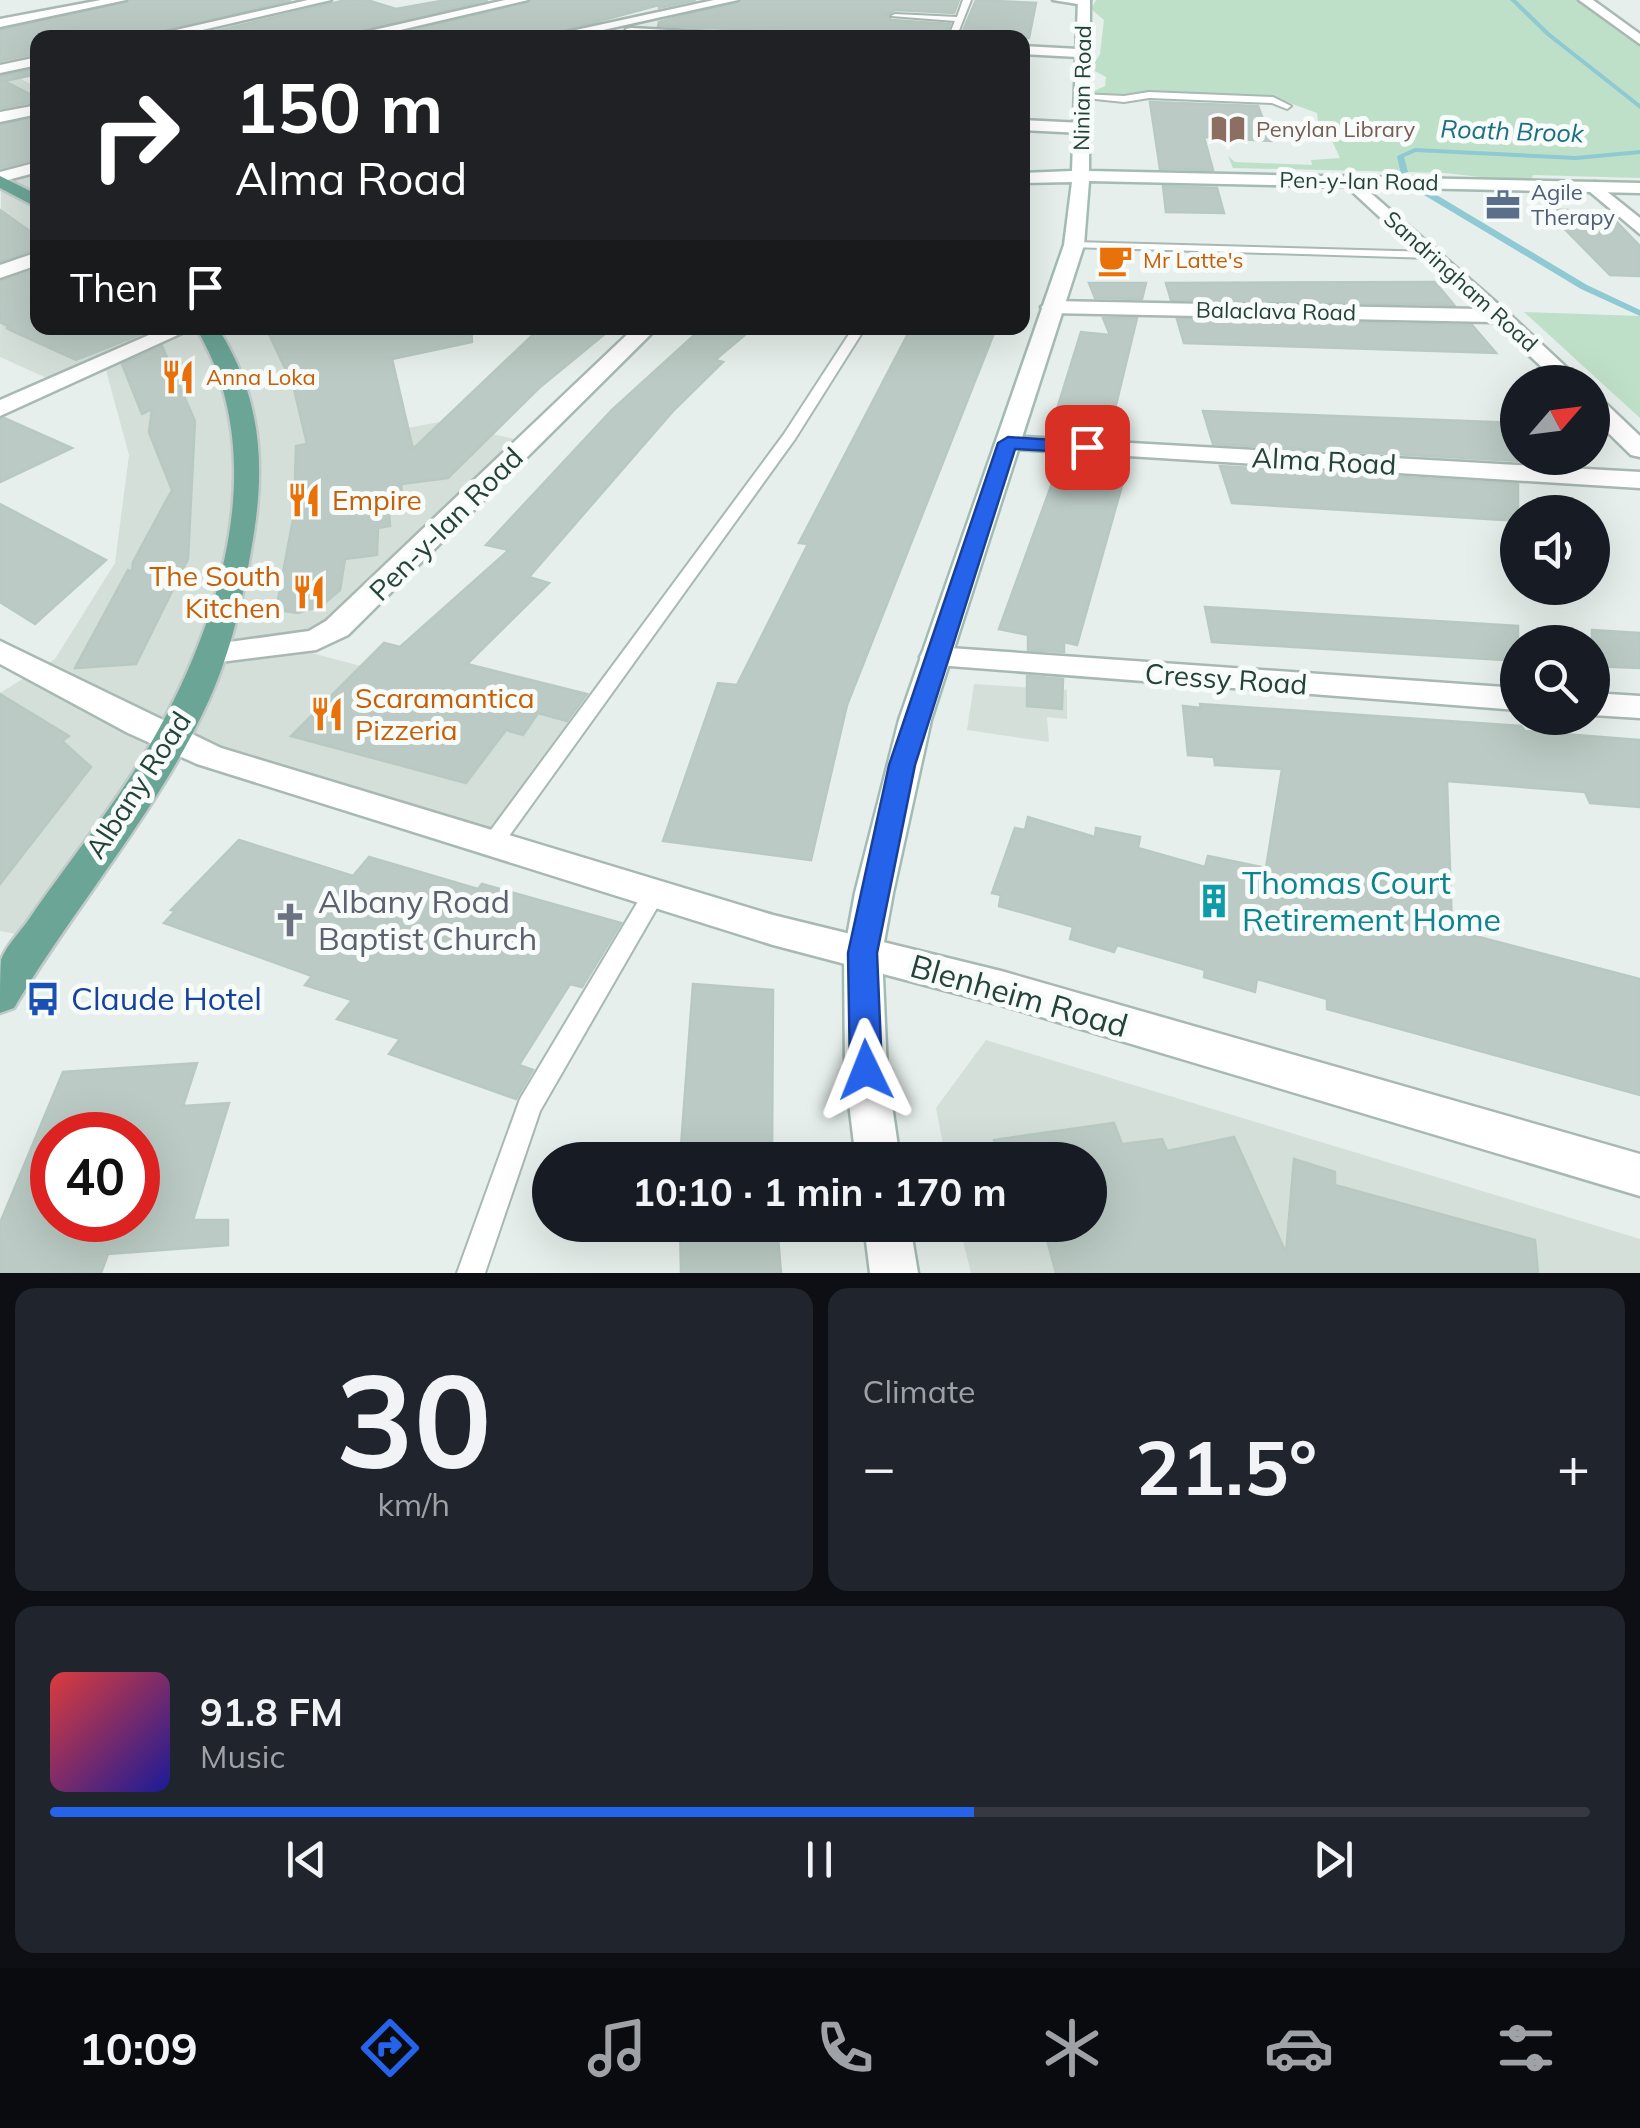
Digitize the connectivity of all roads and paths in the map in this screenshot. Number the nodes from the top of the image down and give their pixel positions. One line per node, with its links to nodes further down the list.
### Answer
1 (120, 0): 13 (street)
2 (522, 0): 17 (street)
3 (732, 0): 16 (street)
4 (967, 0): 11 (lane)
5 (1059, 0): 7 (street)
6 (1585, 0): 14 (street)
7 (1084, 1): 26 (street, Ninian Road)
8 (304, 2): 9 (street); 18 (street)
9 (328, 5)
10 (895, 16): 11 (lane)
11 (958, 20): 23 (lane)
12 (362, 21): 17 (street)
13 (0, 23)
14 (1618, 24): 15 (street); 24 (street)
15 (1640, 25)
16 (599, 27): 21 (street); 22 (street)
17 (385, 28): 19 (street); 20 (street)
18 (182, 30)
19 (377, 30)
20 (391, 30)
21 (584, 30)
22 (617, 30)
23 (955, 30)
24 (1640, 40)
25 (1030, 50): 26 (street)
26 (1078, 53): 29 (street, Ninian Road)
27 (30, 63): 28 (street)
28 (0, 69)
29 (1080, 98): 30 (lane); 34 (street, Ninian Road)
30 (1287, 106)
31 (30, 111): 32 (street)
32 (0, 117)
33 (1030, 126): 34 (street)
34 (1082, 128): 36 (street, Ninian Road)
35 (30, 170): 38 (street)
36 (1078, 175): 37 (street, Pen-y-lan Road); 39 (street, Pen-y-lan Road); 44 (street, Ninian Road)
37 (1030, 178)
38 (0, 179): 42 (main road)
39 (1350, 180): 40 (street, Pen-y-lan Road); 45 (street, Sandringham Road)
40 (1594, 186): 41 (street, Pen-y-lan Road); 43 (street)
41 (1640, 188)
42 (30, 198)
43 (1640, 228)
44 (1074, 245): 45 (lane); 48 (street, Ninian Road)
45 (1432, 254): 49 (street, Sandringham Road)
46 (30, 261): 47 (street)
47 (0, 272)
48 (1051, 307): 49 (street, Balaclava Road); 57 (street, Ninian Road)
49 (1500, 316): 54 (street, Sandringham Road)
50 (166, 335): 55 (street)
51 (212, 335): 60 (main road, Albany Road)
52 (639, 335): 60 (street, Pen-y-lan Road)
53 (855, 335): 67 (lane)
54 (1553, 365)
55 (0, 409)
56 (1610, 421): 58 (street)
57 (1008, 443): 59 (street, Alma Road); 61 (street, Ninian Road)
58 (1640, 450)
59 (1640, 480)
60 (212, 653): 66 (main road, Albany Road)
61 (935, 657): 63 (street, Cressy Road); 69 (street, Ninian Road)
62 (4, 658): 66 (street, Blenheim Road)
63 (1500, 698)
64 (1610, 705): 65 (street)
65 (1640, 707)
66 (171, 740): 67 (street, Blenheim Road); 70 (main road, Albany Road)
67 (492, 844): 68 (street, Blenheim Road)
68 (654, 894): 69 (street, Blenheim Road); 74 (lane)
69 (862, 953): 71 (street, Ninian Road); 72 (street, Blenheim Road)
70 (0, 996)
71 (876, 1142)
72 (1640, 1175)
73 (889, 1242): 75 (street)
74 (471, 1273)
75 (894, 1273)

